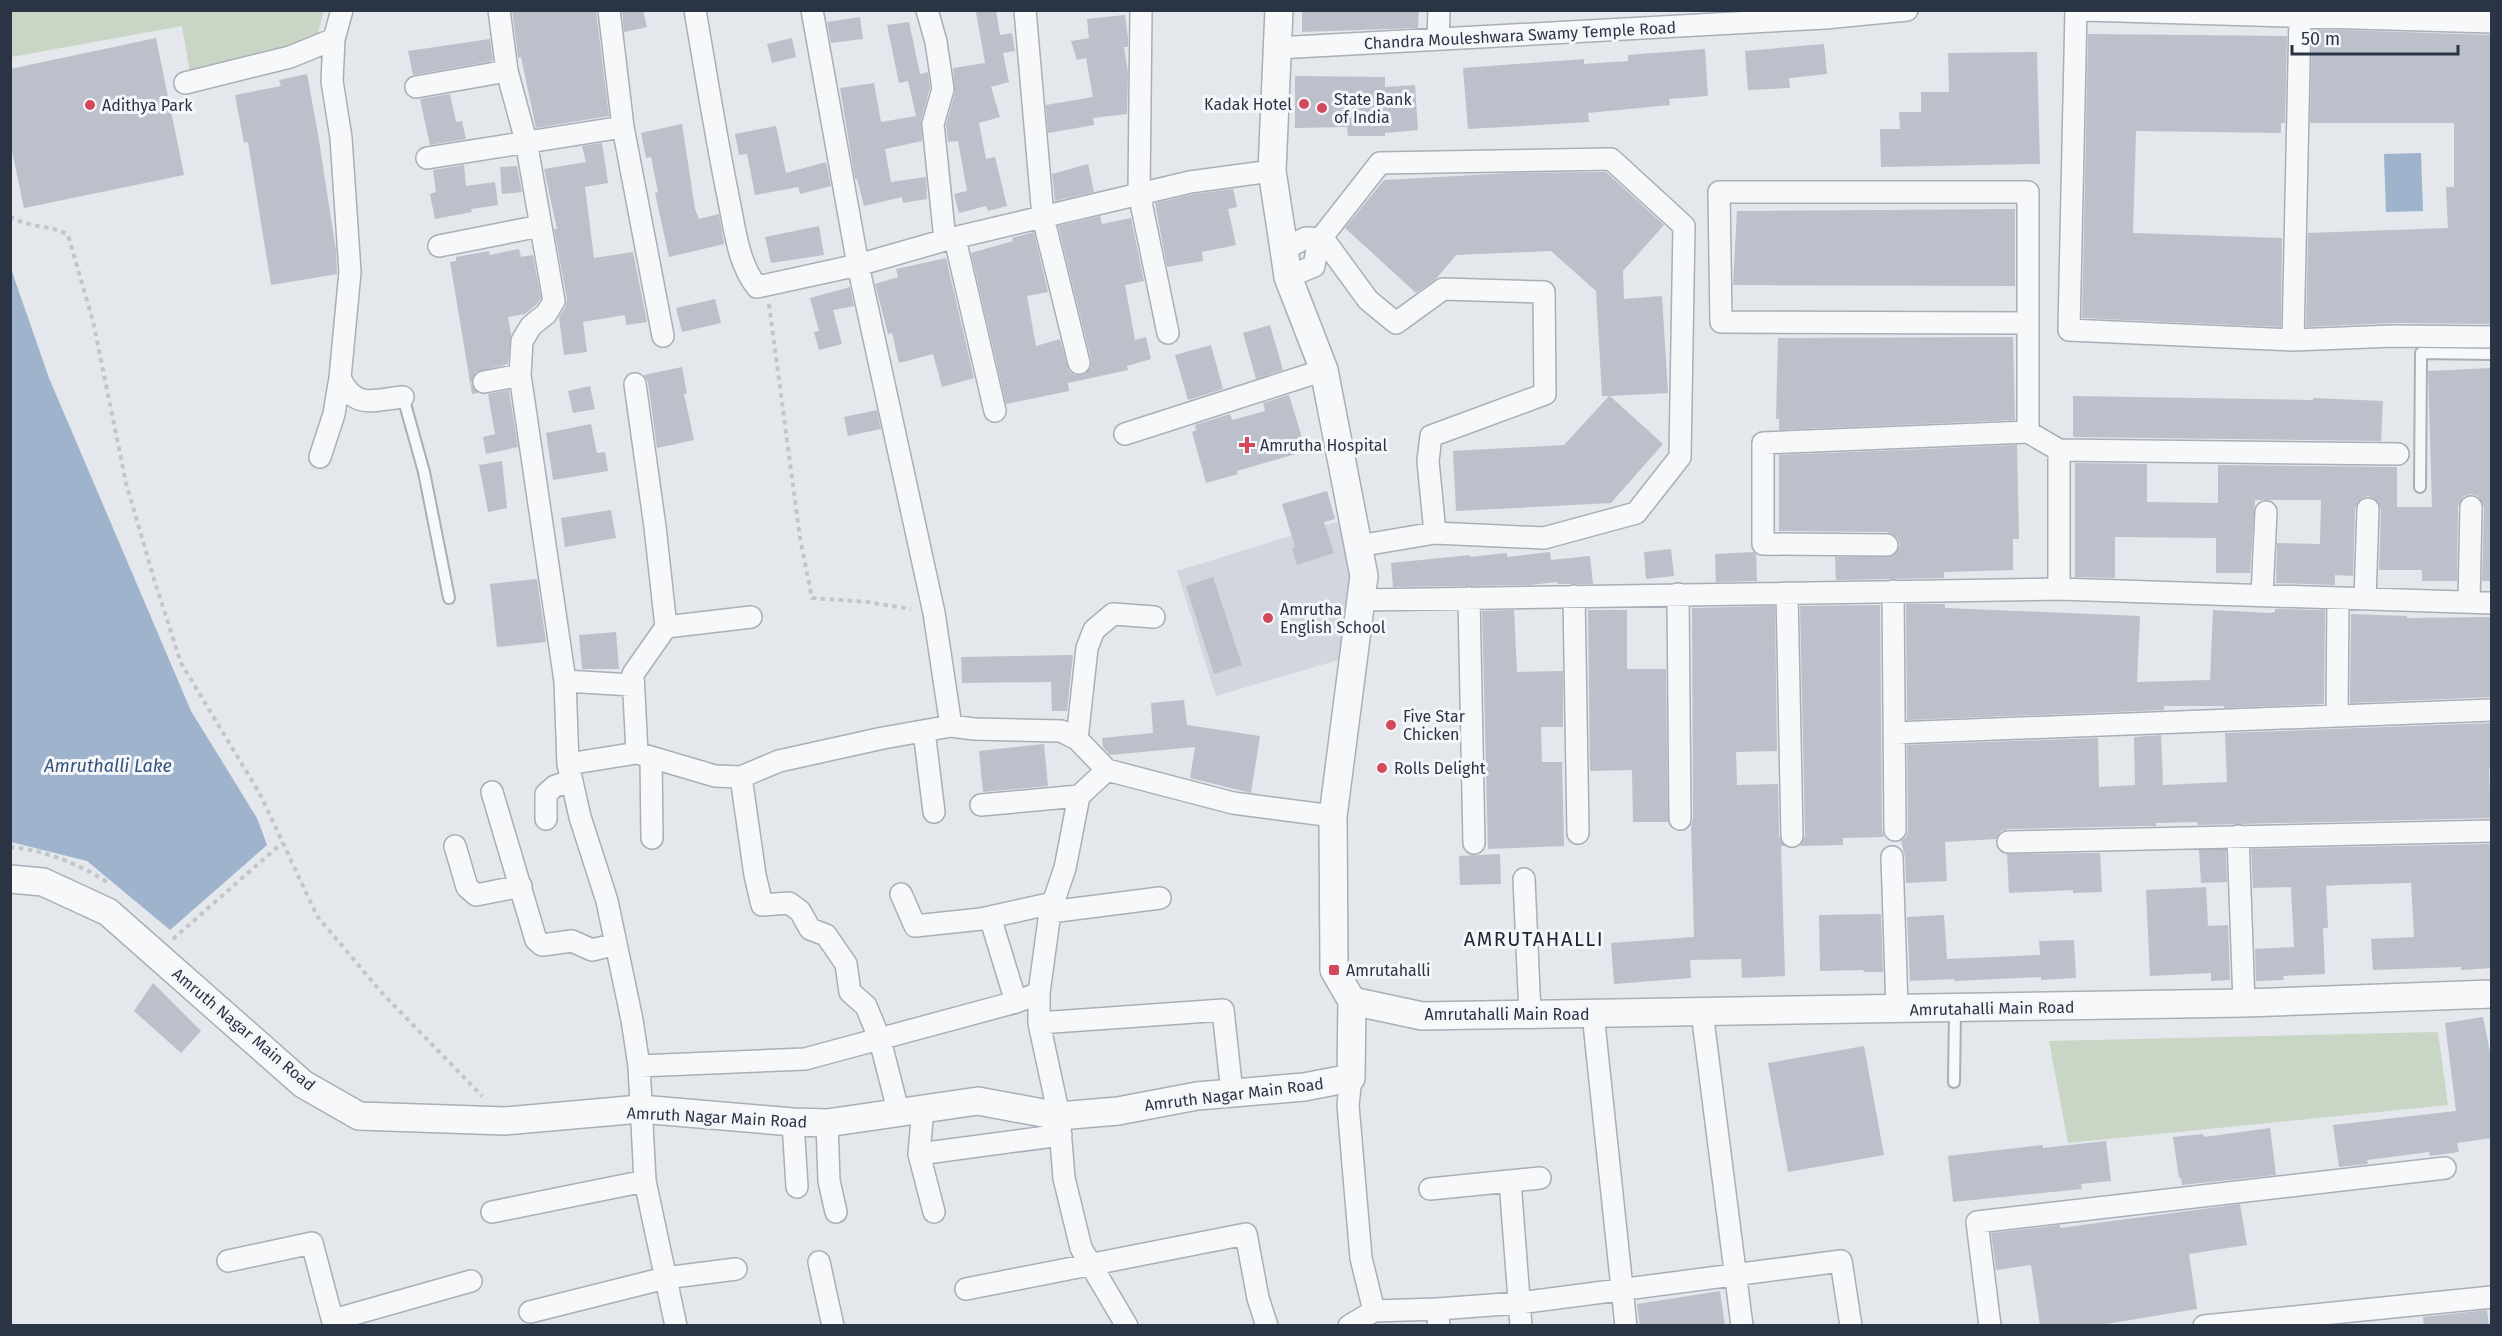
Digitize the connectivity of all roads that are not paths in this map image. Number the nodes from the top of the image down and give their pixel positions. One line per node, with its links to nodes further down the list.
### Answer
1 (342, 10): 17 (street)
2 (499, 10): 20 (street)
3 (609, 10): 23 (street)
4 (695, 10): 34 (street)
5 (812, 10): 34 (street)
6 (927, 10): 31 (street)
7 (1025, 10): 28 (street)
8 (1141, 10): 27 (street)
9 (1279, 10): 19 (street)
10 (1439, 10): 18 (street)
11 (1907, 10): 14 (street, Chandra Mouleshwara Swamy Temple Road)
12 (2076, 10): 40 (street)
13 (2085, 10): 15 (street)
14 (1826, 14): 18 (street, Chandra Mouleshwara Swamy Temple Road)
15 (2300, 17): 16 (street); 40 (street)
16 (2492, 22)
17 (334, 39): 21 (street); 45 (street)
18 (1438, 39): 19 (street, Chandra Mouleshwara Swamy Temple Road)
19 (1277, 48): 26 (street)
20 (507, 71): 22 (street); 24 (street)
21 (185, 83)
22 (416, 87)
23 (623, 127): 24 (street); 38 (street)
24 (526, 141): 25 (street); 29 (street)
25 (427, 158)
26 (1272, 171): 27 (street); 33 (street)
27 (1139, 194): 28 (street); 37 (street)
28 (1043, 217): 31 (street); 42 (street)
29 (540, 226): 32 (street); 44 (street)
30 (1321, 238): 33 (street); 35 (street); 59 (street); 59 (street)
31 (950, 240): 34 (street); 49 (street)
32 (439, 246)
33 (1284, 249): 35 (street)
34 (858, 265): 82 (street)
35 (1288, 277): 43 (street)
36 (2028, 323): 36 (street); 50 (street)
37 (1168, 333)
38 (663, 336)
39 (2492, 337): 40 (street)
40 (2293, 340)
41 (2492, 354): 55 (lane)
42 (1079, 363)
43 (1324, 370): 51 (street); 61 (street)
44 (520, 375): 46 (street); 78 (street)
45 (340, 378): 48 (street); 54 (street)
46 (484, 382)
47 (635, 384): 77 (street)
48 (403, 397): 68 (lane)
49 (995, 411)
50 (2028, 432): 52 (street); 60 (street)
51 (1125, 434)
52 (2059, 450): 53 (street); 62 (street)
53 (2397, 454)
54 (320, 457)
55 (2420, 487)
56 (2471, 507): 73 (street)
57 (2368, 509): 71 (street)
58 (2266, 512): 67 (street)
59 (1435, 533): 61 (street)
60 (1887, 545)
61 (1358, 546): 72 (street)
62 (2059, 589): 63 (street); 67 (street)
63 (1893, 591): 64 (street); 84 (street)
64 (1787, 593): 65 (street); 100 (street)
65 (1678, 594): 66 (street); 96 (street)
66 (1574, 596): 69 (street); 99 (street)
67 (2262, 596): 70 (street)
68 (449, 598)
69 (1469, 598): 72 (street); 104 (street)
70 (2338, 598): 71 (street); 81 (street)
71 (2365, 599): 73 (street)
72 (1361, 600): 94 (street)
73 (2469, 602): 74 (street)
74 (2492, 603)
75 (751, 617): 77 (street)
76 (1154, 617): 85 (street)
77 (666, 627): 79 (street)
78 (565, 681): 79 (street); 88 (street)
79 (632, 685): 86 (street)
80 (2492, 710): 81 (street)
81 (2337, 716): 84 (street)
82 (951, 726): 83 (street); 85 (street)
83 (924, 731): 89 (street); 93 (street)
84 (1894, 733): 97 (street)
85 (1077, 740): 87 (street)
86 (644, 755): 88 (street); 89 (street); 102 (street)
87 (1107, 770): 91 (street); 94 (street)
88 (570, 772): 95 (street); 114 (street)
89 (741, 777): 126 (street)
90 (492, 792): 109 (street)
91 (1079, 796): 92 (street); 112 (street)
92 (981, 805)
93 (934, 812)
94 (1333, 816): 117 (street)
95 (546, 819)
96 (1680, 819)
97 (1895, 830)
98 (2492, 831): 101 (street)
99 (1578, 833)
100 (1792, 836)
101 (2238, 836): 103 (street); 119 (street)
102 (652, 838)
103 (2008, 842)
104 (1474, 843)
105 (456, 846): 109 (street)
106 (1892, 856): 121 (street)
107 (10, 879): 131 (street, Amruth Nagar Main Road)
108 (1524, 879): 123 (street)
109 (521, 886): 114 (street)
110 (902, 894): 113 (street)
111 (1160, 898): 112 (street)
112 (1051, 908): 113 (street); 115 (street)
113 (990, 917): 118 (street)
114 (616, 944): 127 (street)
115 (1039, 993): 118 (street); 125 (street)
116 (2492, 994): 119 (street, Amrutahalli Main Road)
117 (1352, 1001): 123 (street, Amrutahalli Main Road); 128 (street)
118 (1016, 1002): 126 (street)
119 (2244, 1003): 120 (street, Amrutahalli Main Road)
120 (1954, 1008): 121 (street, Amrutahalli Main Road); 129 (lane)
121 (1897, 1009): 122 (street, Amrutahalli Main Road)
122 (1702, 1012): 124 (street, Amrutahalli Main Road); 150 (street)
123 (1530, 1014): 124 (street, Amrutahalli Main Road)
124 (1593, 1014): 153 (street)
125 (1039, 1023): 130 (street); 135 (street)
126 (880, 1040): 127 (street); 132 (street)
127 (639, 1066): 131 (street)
128 (1350, 1078): 130 (street, Amruth Nagar Main Road); 157 (street)
129 (1954, 1082)
130 (1232, 1093): 135 (street, Amruth Nagar Main Road)
131 (640, 1109): 133 (street, Amruth Nagar Main Road); 139 (street)
132 (911, 1111): 134 (street, Amruth Nagar Main Road); 135 (street, Amruth Nagar Main Road); 136 (street)
133 (793, 1122): 134 (street, Amruth Nagar Main Road); 141 (street)
134 (827, 1122): 144 (street)
135 (1060, 1126): 136 (street); 148 (street)
136 (919, 1154): 145 (street)
137 (2445, 1168): 170 (street)
138 (1540, 1179): 140 (street)
139 (645, 1181): 143 (street); 151 (street)
140 (1510, 1181): 142 (street); 156 (street)
141 (797, 1187)
142 (1430, 1189)
143 (492, 1212)
144 (836, 1212)
145 (934, 1212)
146 (228, 1261): 160 (street)
147 (819, 1262): 162 (street)
148 (1091, 1264): 154 (street); 163 (street); 164 (street)
149 (736, 1269): 151 (street)
150 (1736, 1275): 153 (street); 168 (street); 169 (street)
151 (665, 1278): 158 (street); 161 (street)
152 (471, 1281): 160 (street)
153 (1621, 1288): 156 (street); 167 (street)
154 (966, 1289)
155 (2492, 1297): 171 (street)
156 (1519, 1303): 159 (street); 166 (street)
157 (1374, 1311): 159 (street); 165 (street)
158 (530, 1312)
159 (1438, 1317)
160 (334, 1323)
161 (676, 1326)
162 (833, 1326)
163 (1127, 1326)
164 (1267, 1326)
165 (1349, 1326)
166 (1521, 1326)
167 (1626, 1326)
168 (1742, 1326)
169 (1851, 1326)
170 (1990, 1326)
171 (2204, 1326)

